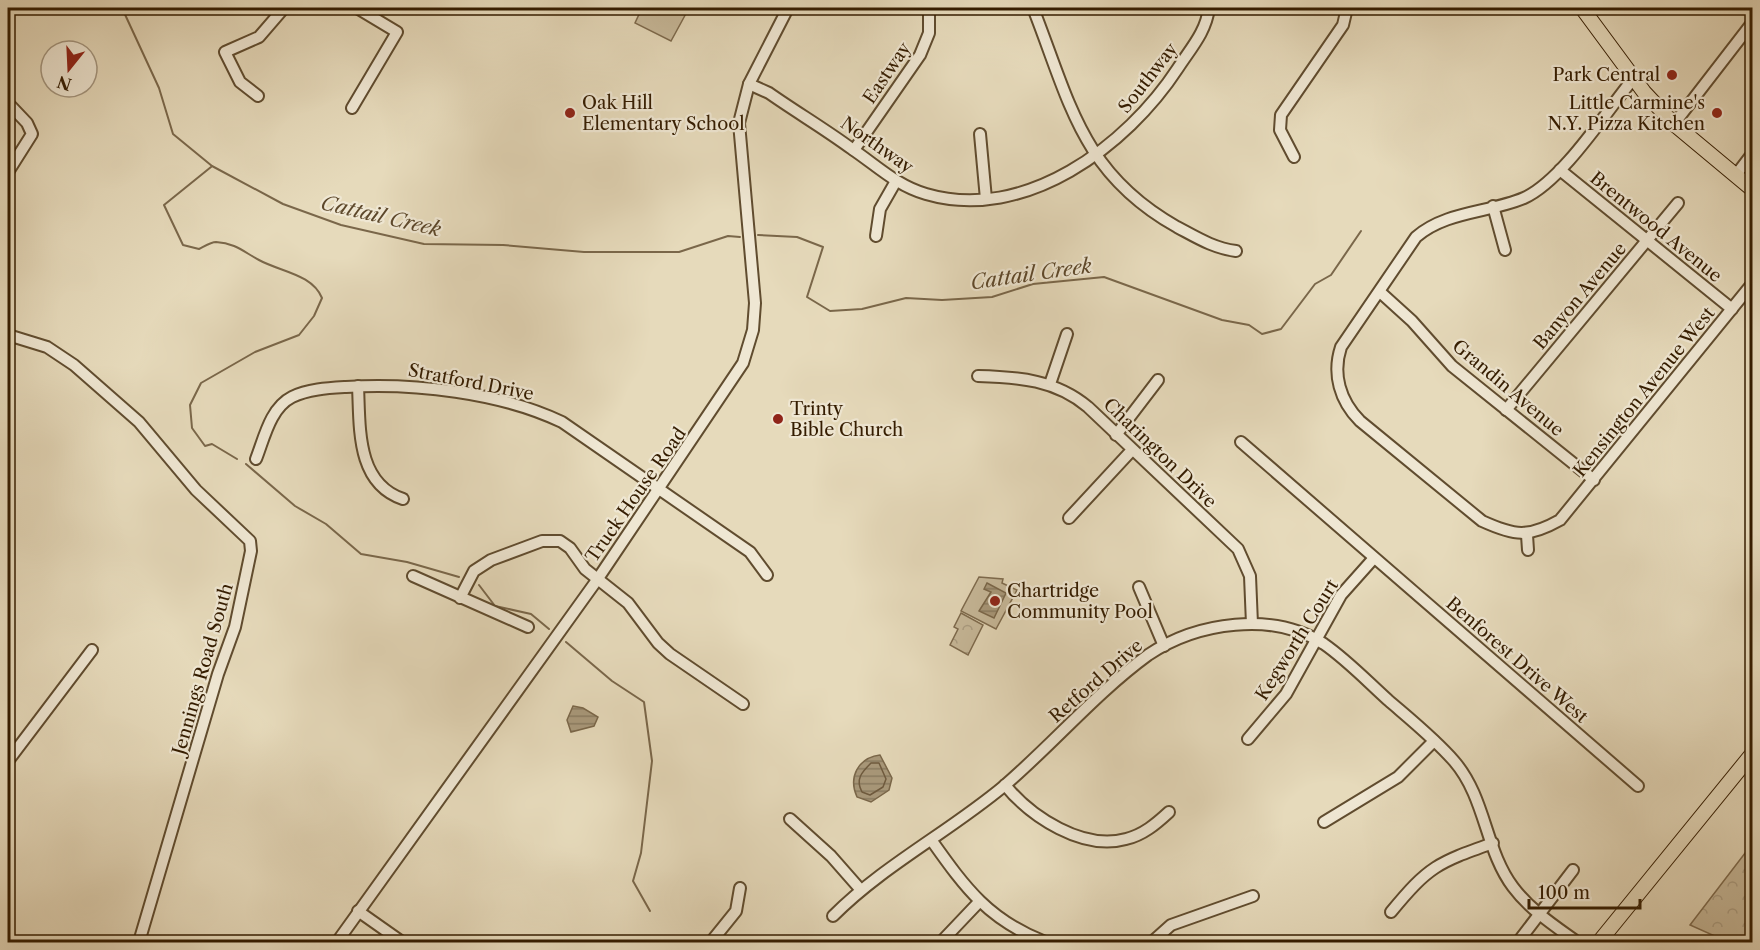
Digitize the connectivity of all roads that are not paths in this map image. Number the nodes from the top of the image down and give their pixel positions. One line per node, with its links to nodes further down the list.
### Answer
1 (284, 8): 12 (street)
2 (357, 8): 14 (street)
3 (788, 8): 11 (street, Truck House Road)
4 (929, 8): 17 (street, Eastway)
5 (1033, 8): 18 (street)
6 (1209, 8): 18 (street, Southway)
7 (1347, 8): 20 (street)
8 (1582, 8): 10 (main road)
9 (1752, 24): 15 (street)
10 (1633, 79): 15 (main road); 21 (street)
11 (749, 84): 17 (street, Northway); 48 (street, Truck House Road)
12 (258, 96)
13 (8, 103): 22 (street)
14 (352, 108)
15 (1674, 124): 23 (main road)
16 (980, 134): 26 (street)
17 (854, 150): 24 (street, Northway)
18 (1094, 154): 26 (street, Northway); 32 (street)
19 (1752, 154): 23 (street)
20 (1294, 156)
21 (1560, 170): 28 (street); 30 (street, Brentwood Avenue)
22 (8, 172)
23 (1736, 176): 25 (main road)
24 (896, 181): 26 (street, Northway); 29 (street)
25 (1752, 189)
26 (986, 199)
27 (1678, 203): 30 (street, Banyon Avenue)
28 (1493, 206): 31 (street); 34 (street)
29 (876, 237)
30 (1647, 242): 35 (street, Brentwood Avenue); 42 (street, Banyon Avenue)
31 (1505, 250)
32 (1236, 251)
33 (1752, 284): 35 (street, Kensington Avenue West)
34 (1380, 292): 42 (street, Grandin Avenue); 51 (street)
35 (1732, 309): 47 (street, Kensington Avenue West)
36 (1067, 334): 40 (street)
37 (8, 335): 87 (street, Jennings Road South)
38 (978, 376): 40 (street, Charington Drive)
39 (1158, 380): 43 (street)
40 (1050, 384): 43 (street, Charington Drive)
41 (358, 386): 46 (street, Stratford Drive); 48 (street, Stratford Drive); 49 (street)
42 (1506, 410): 47 (street, Grandin Avenue)
43 (1116, 435): 45 (street, Charington Drive)
44 (1241, 442): 53 (street, Benforest Drive West)
45 (1132, 450): 50 (street); 59 (street, Charington Drive)
46 (256, 459)
47 (1594, 480): 51 (street, Kensington Avenue West)
48 (660, 490): 54 (street, Stratford Drive); 56 (street, Truck House Road)
49 (403, 499)
50 (1069, 518)
51 (1527, 535): 52 (street)
52 (1528, 550)
53 (1374, 558): 61 (street, Kegworth Court); 70 (street, Benforest Drive West)
54 (767, 575)
55 (413, 576): 58 (street)
56 (597, 580): 58 (street); 64 (street); 81 (street, Truck House Road)
57 (1140, 587): 62 (street)
58 (460, 598): 60 (street)
59 (1252, 624): 61 (street, Retford Drive); 62 (street, Retford Drive)
60 (528, 627)
61 (1316, 640): 65 (street, Kegworth Court); 66 (street, Retford Drive)
62 (1164, 646): 69 (street, Retford Drive)
63 (92, 650): 68 (street)
64 (743, 704)
65 (1248, 739)
66 (1434, 741): 73 (street); 75 (street, Retford Drive)
67 (1752, 754): 96 (main road)
68 (8, 761)
69 (1005, 785): 71 (street); 74 (street, Retford Drive)
70 (1638, 786)
71 (1169, 812)
72 (790, 819): 78 (street)
73 (1324, 822)
74 (932, 841): 78 (street, Retford Drive); 80 (street)
75 (1493, 843): 82 (street); 83 (street, Retford Drive)
76 (1573, 870): 83 (street)
77 (740, 888): 90 (street)
78 (860, 889): 84 (street, Retford Drive)
79 (1253, 896): 93 (street)
80 (979, 902): 91 (street); 92 (street)
81 (358, 911): 88 (street, Truck House Road); 89 (street)
82 (1391, 912)
83 (1540, 915): 94 (street); 95 (street, Retford Drive)
84 (833, 916)
85 (8, 940): 86 (street)
86 (15, 942)
87 (139, 942)
88 (337, 942)
89 (402, 942)
90 (711, 942)
91 (941, 942)
92 (1045, 942)
93 (1152, 942)
94 (1518, 942)
95 (1577, 942)
96 (1599, 942)

